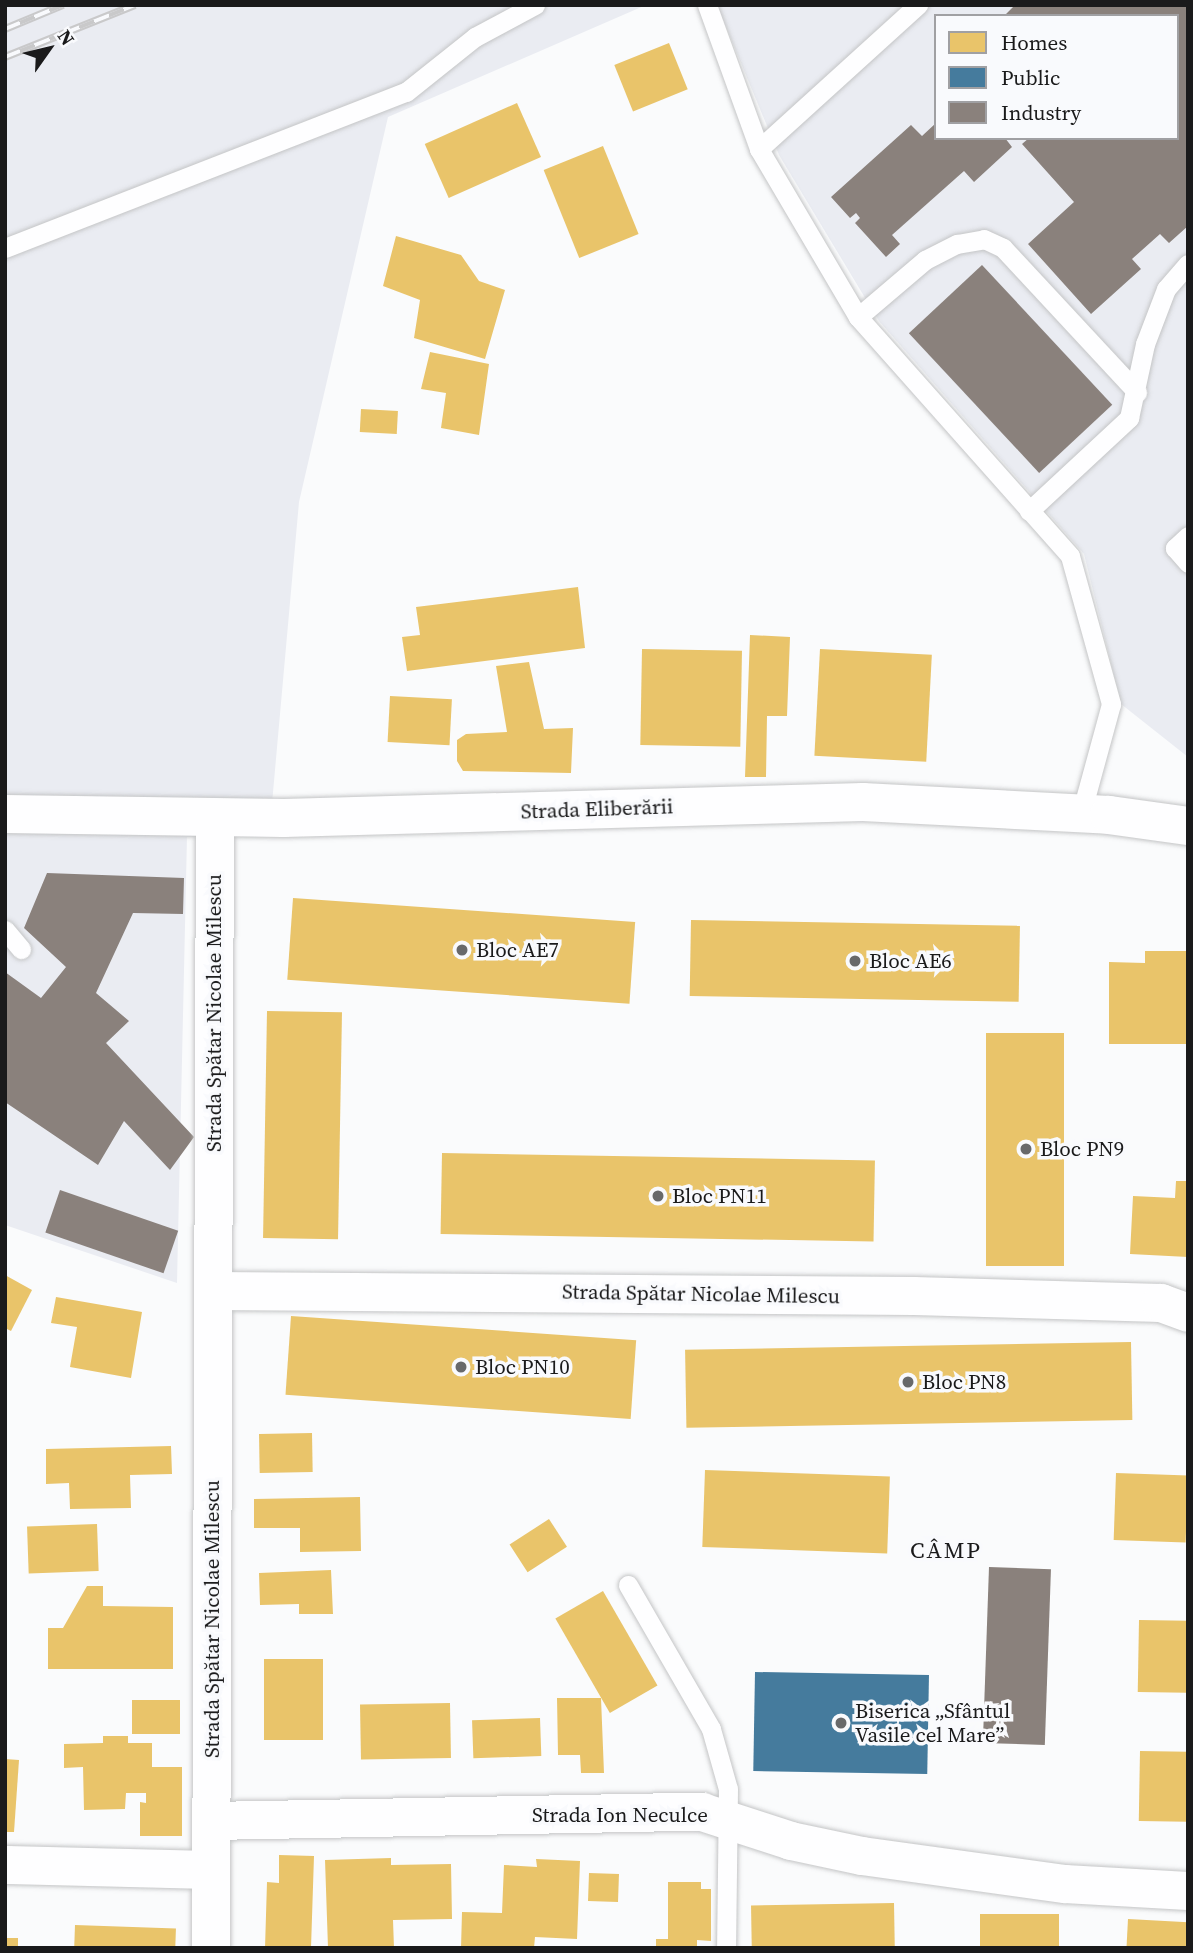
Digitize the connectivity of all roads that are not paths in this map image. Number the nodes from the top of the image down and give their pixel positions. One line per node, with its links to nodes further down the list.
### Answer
1 (535, 5): 5 (lane)
2 (707, 5): 4 (lane)
3 (918, 5): 4 (lane)
4 (759, 149): 7 (lane)
5 (5, 248)
6 (1188, 264): 8 (lane)
7 (858, 317): 8 (lane); 9 (lane)
8 (1137, 392): 9 (lane)
9 (1029, 511): 13 (lane)
10 (1188, 536): 11 (lane)
11 (1188, 563)
12 (5, 814): 14 (street, Strada Eliberării)
13 (1081, 814): 14 (street, Strada Eliberării); 15 (street, Strada Eliberării)
14 (215, 819): 18 (street, Strada Spătar Nicolae Milescu)
15 (1188, 827)
16 (5, 930): 17 (lane)
17 (21, 949)
18 (213, 1291): 19 (street, Strada Spătar Nicolae Milescu); 22 (street, Strada Spătar Nicolae Milescu)
19 (1188, 1313)
20 (628, 1585): 21 (lane)
21 (730, 1818): 22 (street, Strada Ion Neculce); 25 (street, Strada Ion Neculce); 27 (lane)
22 (211, 1821): 24 (street, Strada Spătar Nicolae Milescu)
23 (5, 1865): 24 (street)
24 (211, 1870): 26 (street, Strada Spătar Nicolae Milescu)
25 (1188, 1891)
26 (211, 1948)
27 (726, 1948)

